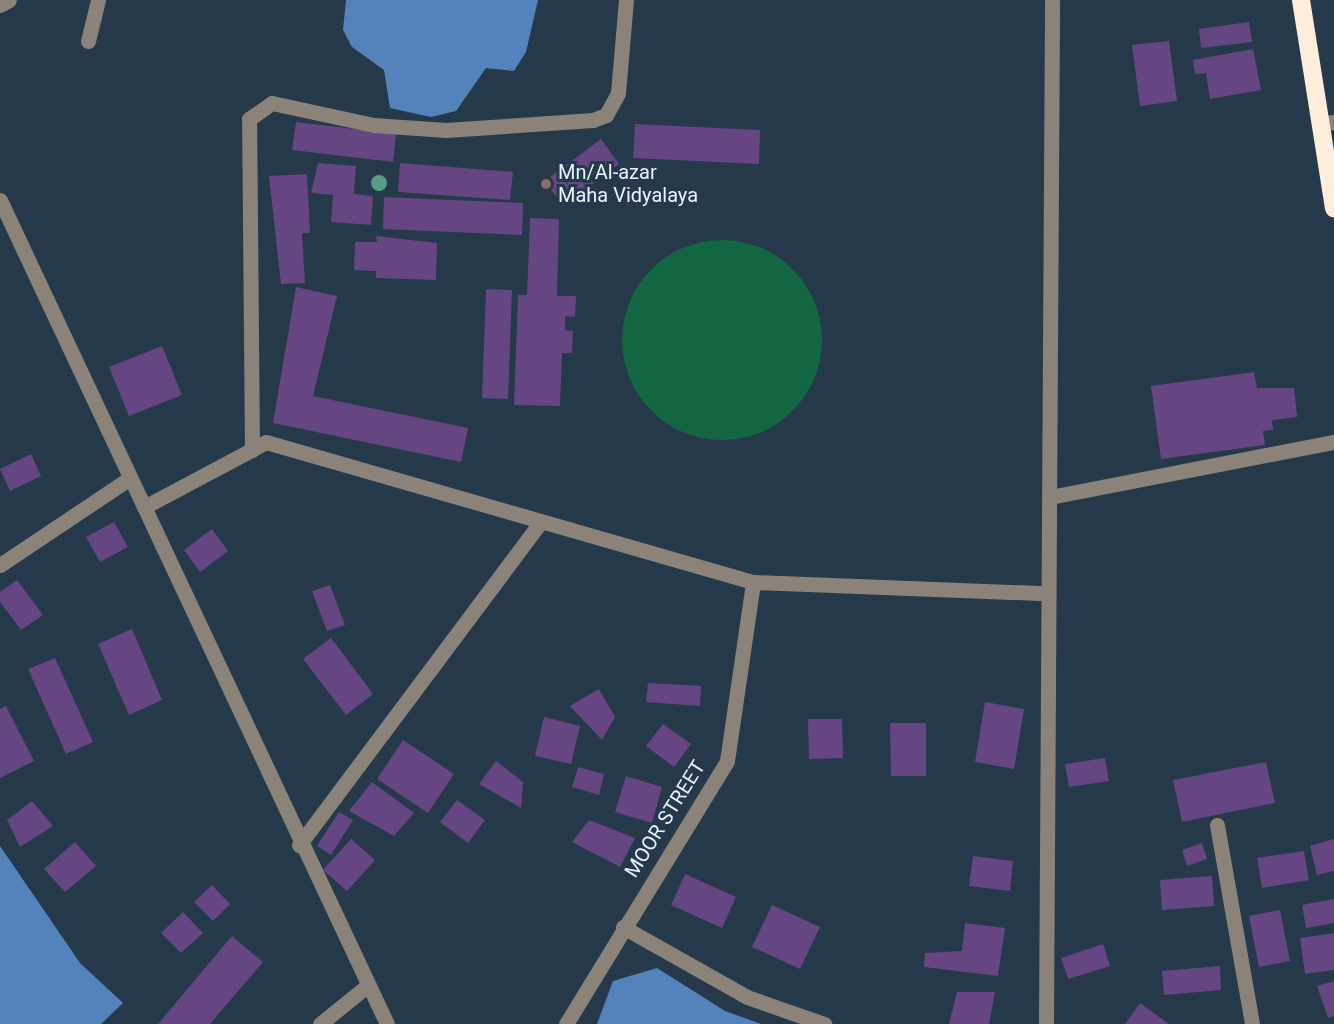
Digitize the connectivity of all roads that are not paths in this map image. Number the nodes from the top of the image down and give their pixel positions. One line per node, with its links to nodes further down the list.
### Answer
1 (9, 0): 6 (street)
2 (98, 0): 7 (street)
3 (626, 0): 12 (street)
4 (1052, 0): 14 (street)
5 (1302, 0): 8 (highway)
6 (0, 5)
7 (88, 41)
8 (1327, 122): 10 (highway)
9 (0, 200): 13 (street)
10 (1334, 208)
11 (1334, 442): 14 (street)
12 (252, 450): 15 (street); 16 (street)
13 (130, 478): 15 (street); 17 (street)
14 (1050, 496): 19 (street)
15 (144, 507): 21 (street)
16 (541, 522): 18 (street); 21 (street)
17 (0, 565)
18 (753, 582): 19 (street); 22 (street, MOOR STREET)
19 (1045, 593): 28 (street)
20 (1217, 825): 29 (street)
21 (299, 845): 23 (street)
22 (623, 927): 26 (street, MOOR STREET); 27 (street)
23 (367, 986): 24 (street); 25 (street)
24 (320, 1024)
25 (387, 1024)
26 (566, 1024)
27 (825, 1024)
28 (1047, 1024)
29 (1252, 1024)

